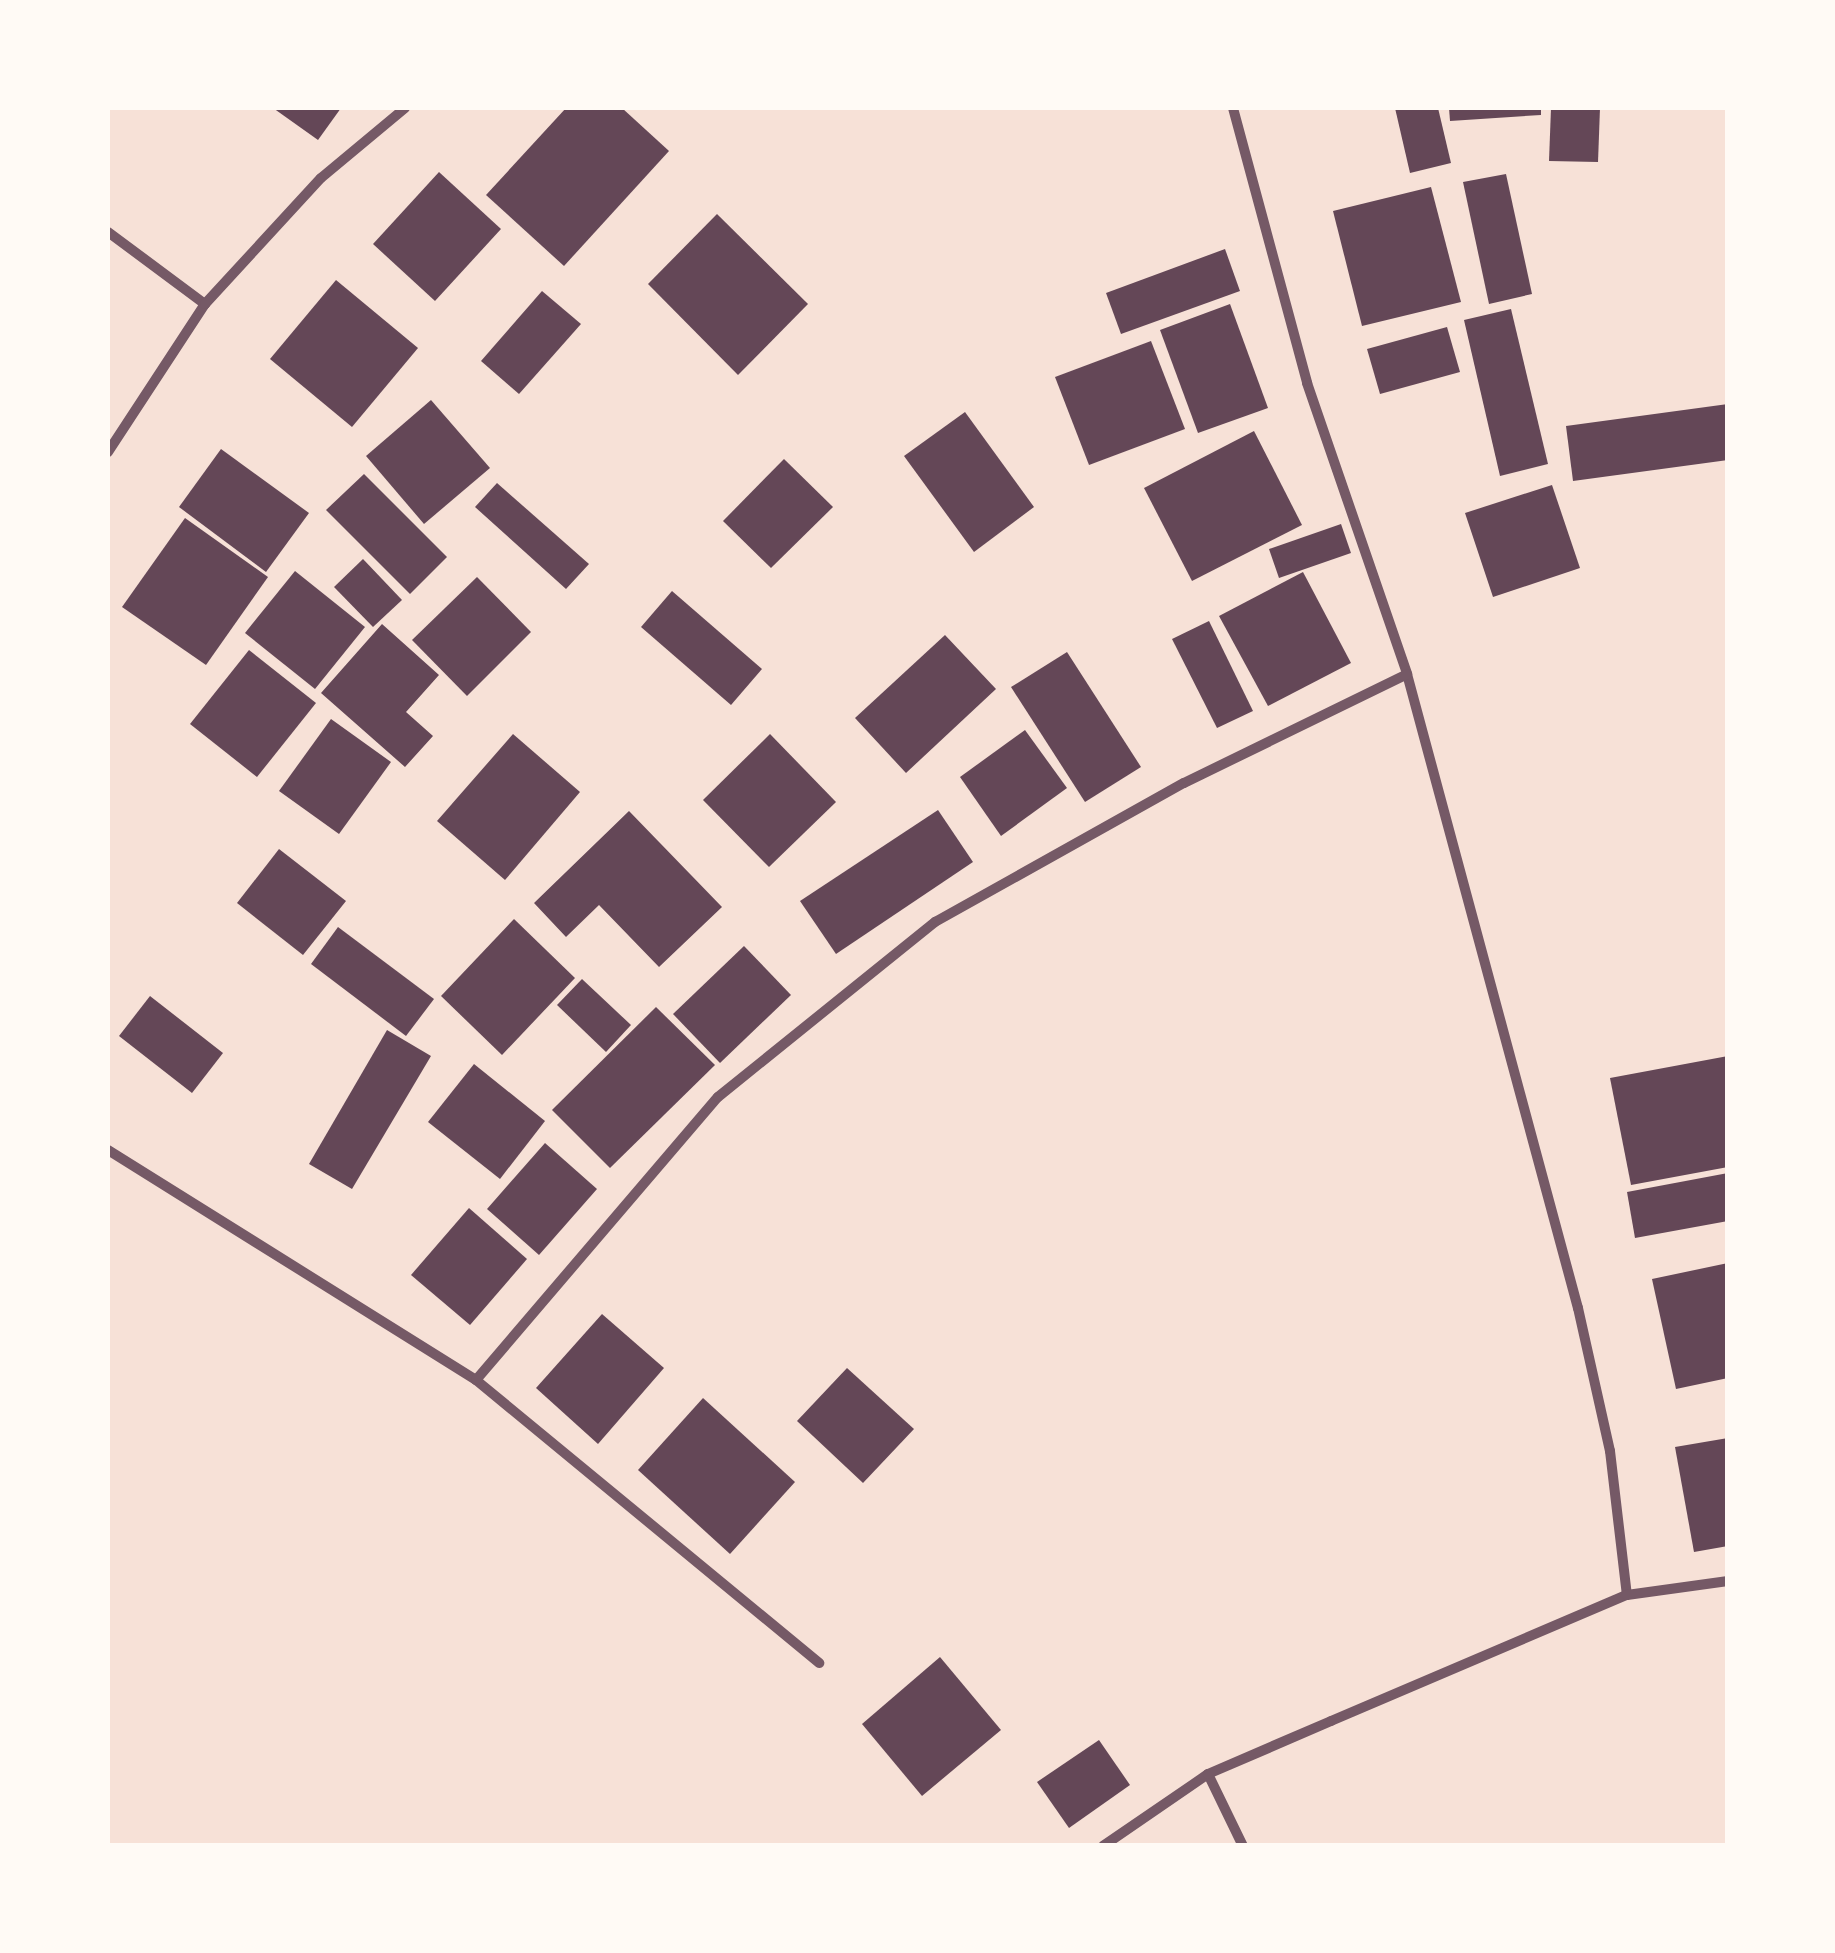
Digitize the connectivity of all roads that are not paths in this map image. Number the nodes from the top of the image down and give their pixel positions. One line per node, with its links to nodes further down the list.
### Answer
1 (405, 108): 4 (street)
2 (1233, 108): 6 (street)
3 (108, 232): 4 (street)
4 (204, 304): 5 (street)
5 (108, 452)
6 (1407, 674): 8 (street); 10 (street)
7 (108, 1150): 8 (street)
8 (476, 1380): 11 (street)
9 (1728, 1581): 10 (street)
10 (1627, 1595): 12 (street)
11 (818, 1663)
12 (1208, 1774): 13 (street); 14 (street)
13 (1103, 1846)
14 (1243, 1846)

